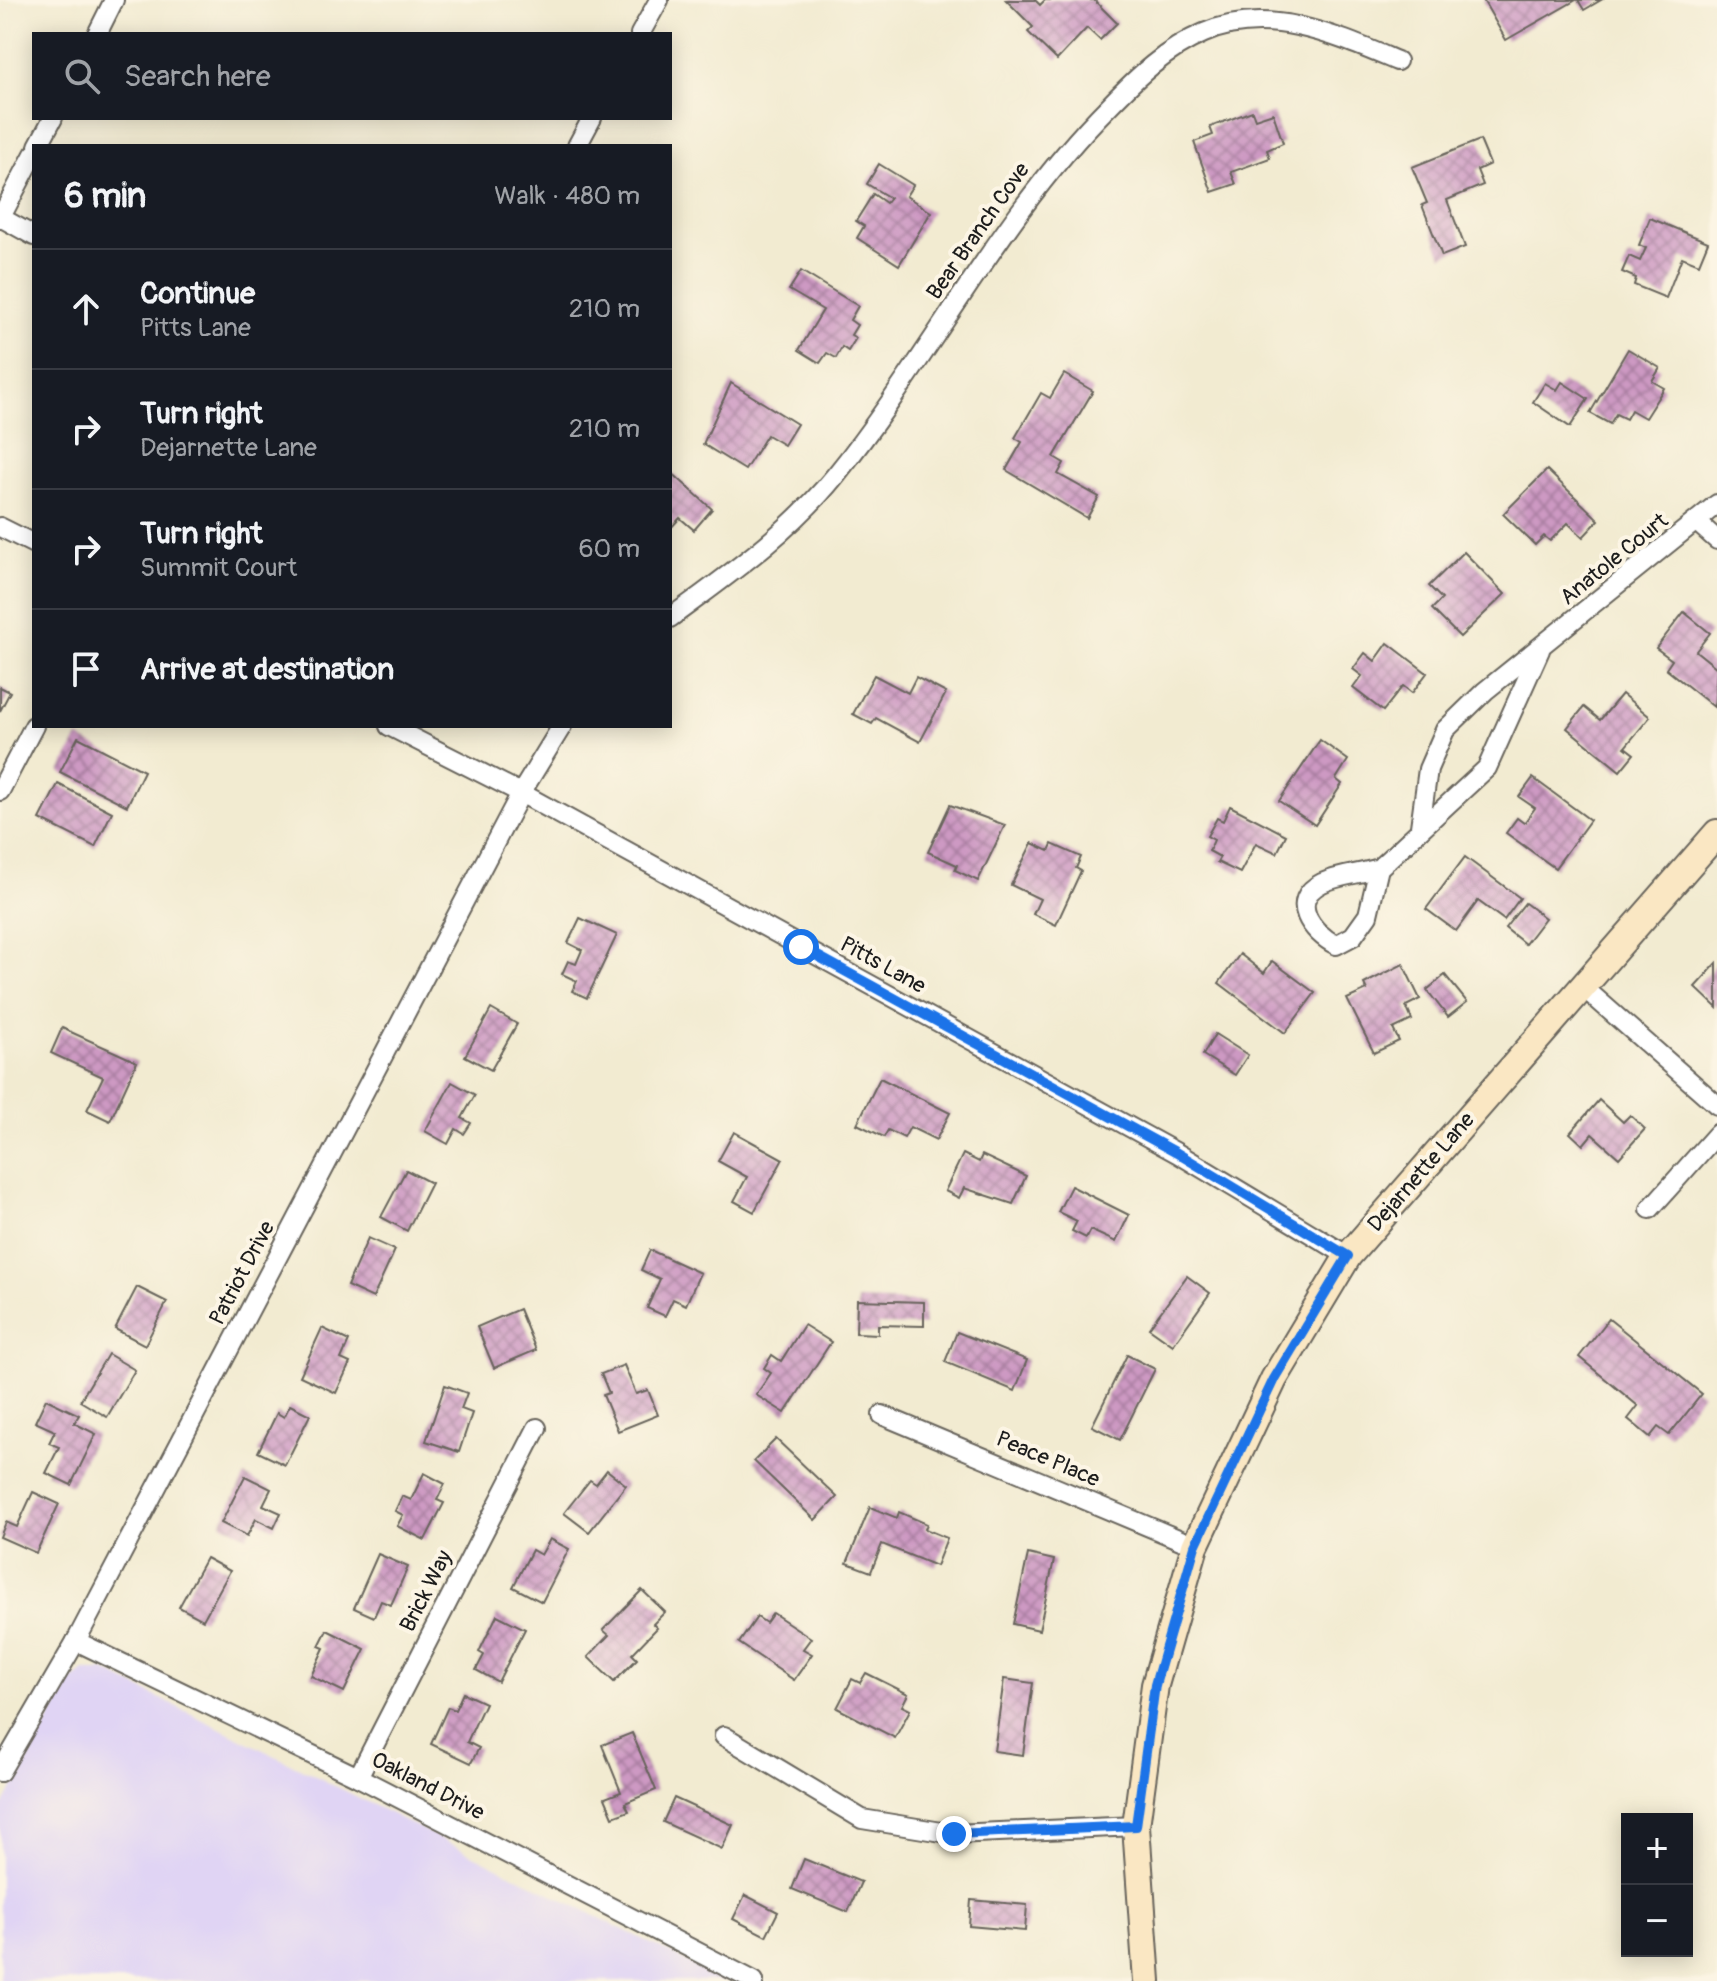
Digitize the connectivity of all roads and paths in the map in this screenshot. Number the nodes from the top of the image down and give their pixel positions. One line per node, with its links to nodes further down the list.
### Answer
1 (114, 0): 3 (street)
2 (659, 0): 4 (street)
3 (98, 32)
4 (641, 32)
5 (1397, 61): 18 (street, Bear Branch Cove)
6 (52, 120): 8 (street)
7 (591, 120): 9 (street)
8 (39, 144)
9 (578, 144)
10 (32, 158): 11 (street)
11 (0, 218): 12 (street)
12 (32, 235)
13 (1717, 504): 14 (street, Anatole Court)
14 (1698, 523): 16 (street); 19 (street, Anatole Court)
15 (0, 527): 17 (street)
16 (1717, 540)
17 (32, 543)
18 (672, 616)
19 (1540, 650): 25 (street, Anatole Court); 25 (street, Anatole Court)
20 (33, 728): 23 (street)
21 (393, 728): 24 (street, Pitts Lane)
22 (561, 728): 24 (street)
23 (0, 791)
24 (521, 793): 32 (street, Pitts Lane); 36 (street, Patriot Drive)
25 (1420, 827): 27 (street, Anatole Court)
26 (1717, 833): 28 (main road, Dejarnette Lane)
27 (1379, 868): 27 (street)
28 (1583, 987): 29 (street); 32 (main road, Dejarnette Lane)
29 (1717, 1105)
30 (1717, 1134): 31 (street)
31 (1650, 1209)
32 (1348, 1256): 35 (main road, Dejarnette Lane)
33 (882, 1415): 35 (street, Peace Place)
34 (537, 1428): 41 (street, Brick Way)
35 (1195, 1546): 42 (main road, Dejarnette Lane)
36 (76, 1641): 39 (street, Patriot Drive); 41 (street, Oakland Drive)
37 (0, 1733): 39 (street)
38 (724, 1736): 42 (street)
39 (17, 1742): 40 (street, Patriot Drive)
40 (0, 1772)
41 (358, 1777): 43 (street, Oakland Drive)
42 (1136, 1826): 44 (main road, Dejarnette Lane)
43 (754, 1981)
44 (1147, 1981)

